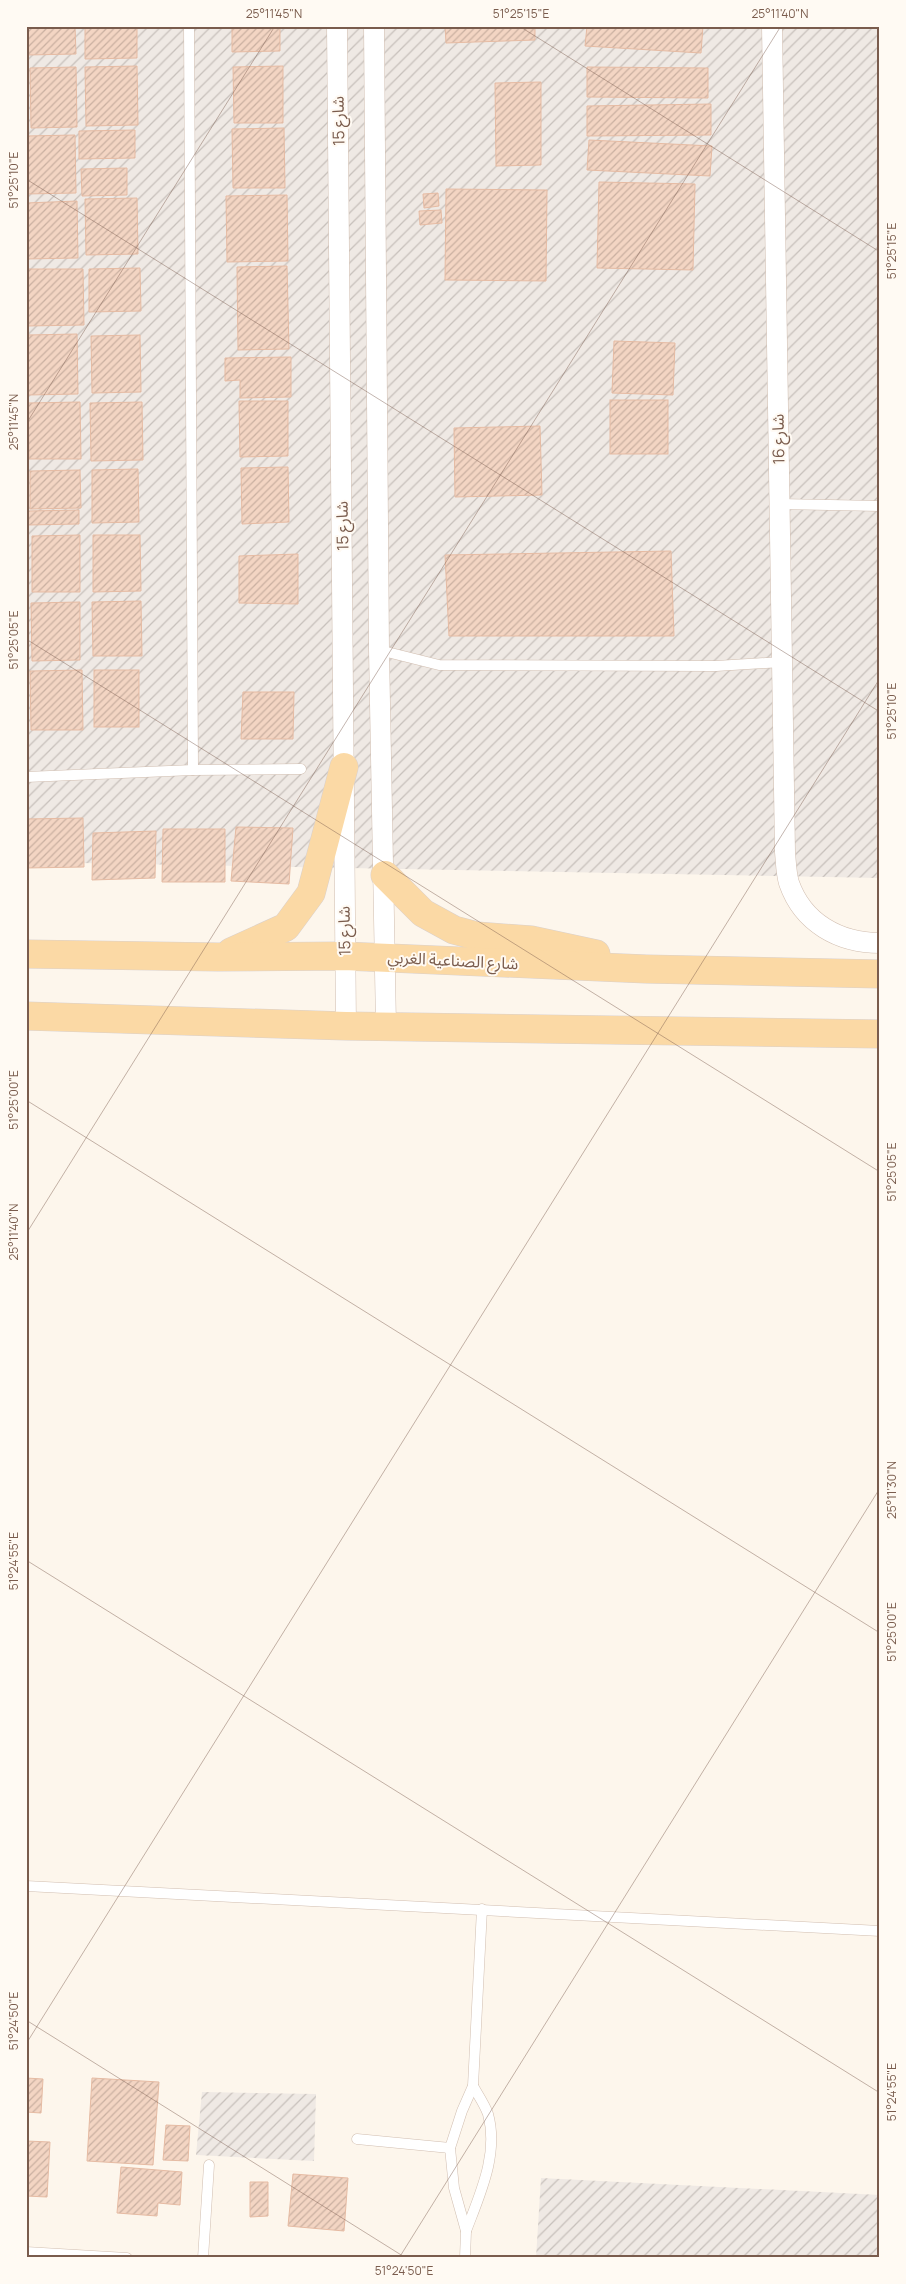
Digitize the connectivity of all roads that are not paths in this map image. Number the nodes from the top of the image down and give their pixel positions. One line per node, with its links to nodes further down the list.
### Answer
1 (188, 26): 11 (lane)
2 (337, 26): 9 (street, شارع 15)
3 (374, 26): 7 (street)
4 (772, 26): 5 (street, شارع 16)
5 (779, 504): 6 (lane); 8 (street, شارع 16)
6 (880, 506)
7 (379, 650): 8 (lane); 13 (street)
8 (782, 662): 14 (street, شارع 16)
9 (344, 767): 16 (street, شارع 15); 17 (main road)
10 (301, 769): 11 (lane)
11 (193, 770): 12 (lane)
12 (26, 777)
13 (385, 875): 18 (street); 19 (main road)
14 (880, 943)
15 (26, 954): 17 (main road, شارع الصناعية الغربي)
16 (344, 956): 17 (main road, شارع الصناعية الغربي); 18 (main road, شارع الصناعية الغربي); 23 (street, شارع 15)
17 (218, 957)
18 (384, 957): 19 (main road, شارع الصناعية الغربي); 22 (street)
19 (646, 969): 20 (main road, شارع الصناعية الغربي)
20 (880, 974)
21 (26, 1016): 23 (main road)
22 (386, 1025): 23 (main road); 24 (main road)
23 (346, 1026)
24 (880, 1034)
25 (26, 1886): 26 (lane)
26 (482, 1909): 27 (lane); 28 (lane)
27 (880, 1930)
28 (473, 2086): 30 (lane); 32 (lane)
29 (357, 2139): 30 (lane)
30 (450, 2148): 32 (lane)
31 (209, 2164): 35 (lane)
32 (466, 2231): 36 (lane)
33 (26, 2252): 34 (lane)
34 (127, 2258)
35 (203, 2258)
36 (465, 2258)

